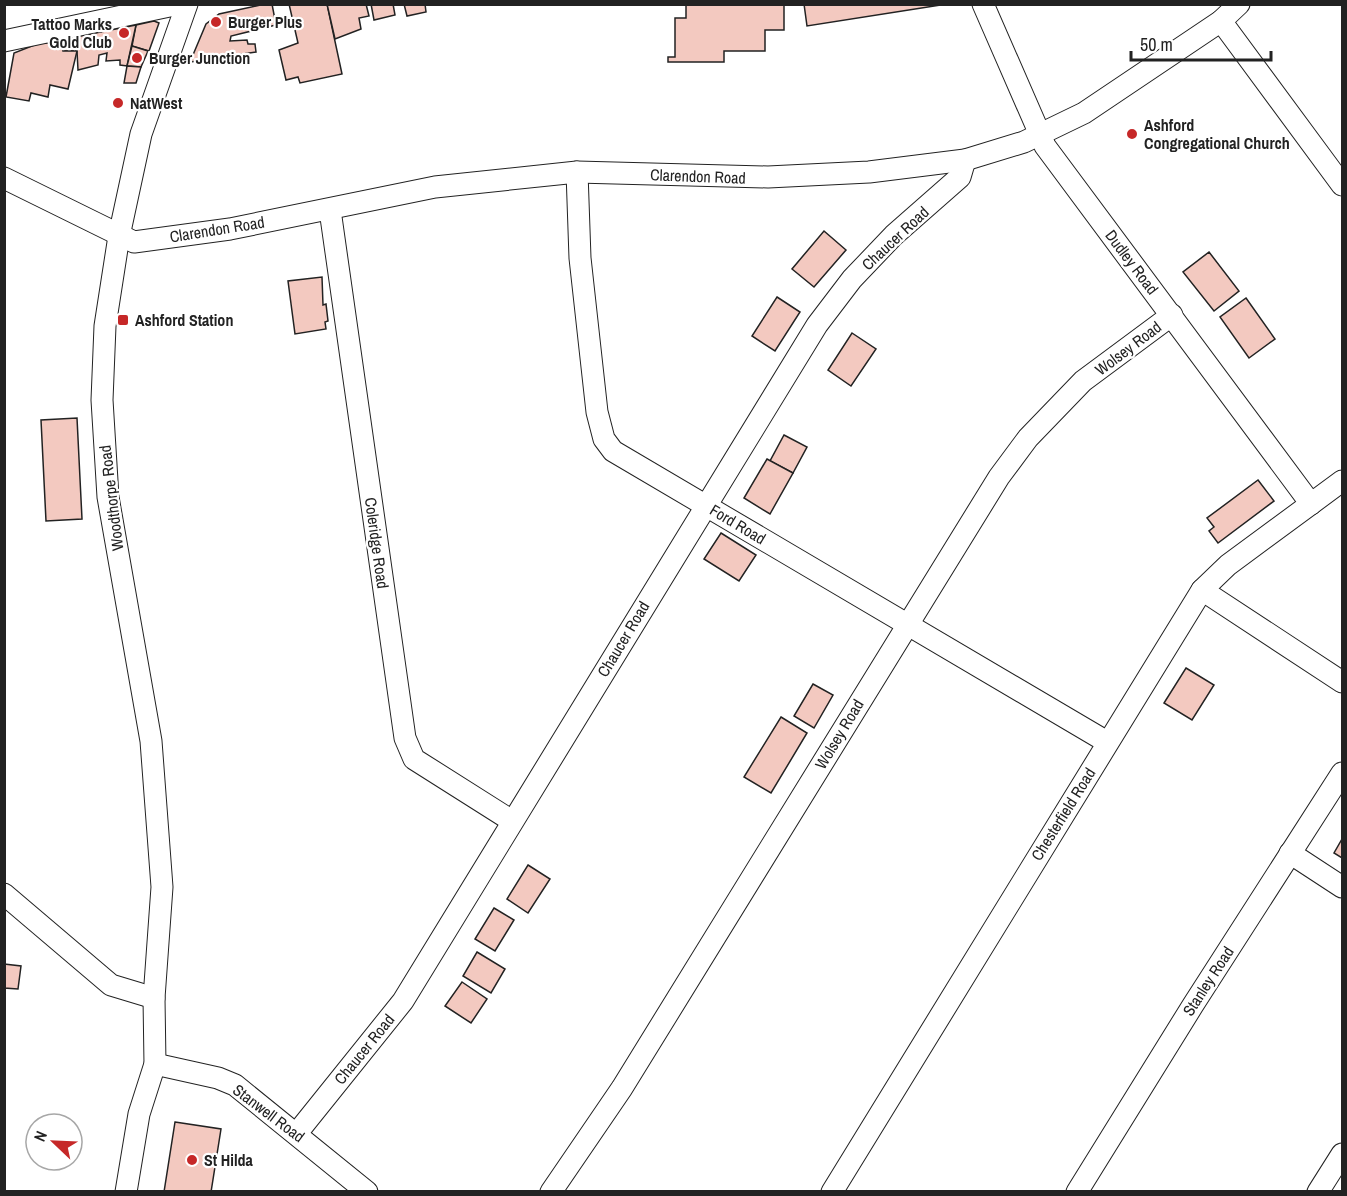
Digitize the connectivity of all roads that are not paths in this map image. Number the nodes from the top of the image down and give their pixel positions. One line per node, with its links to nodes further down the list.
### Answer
1 (179, 4): 6 (street)
2 (187, 4): 13 (street, Woodthorpe Road)
3 (983, 4): 7 (street, Dudley Road)
4 (1239, 4): 5 (street, Clarendon Road)
5 (1221, 21): 7 (street, Clarendon Road); 11 (street)
6 (4, 41)
7 (1040, 134): 8 (street, Clarendon Road); 14 (street, Dudley Road)
8 (965, 160): 9 (street, Clarendon Road); 16 (street, Chaucer Road)
9 (577, 172): 12 (street, Clarendon Road); 16 (street, Ford Road)
10 (4, 178): 13 (street, Clarendon Road)
11 (1342, 185)
12 (330, 210): 13 (street, Clarendon Road); 23 (street, Coleridge Road)
13 (119, 236): 27 (street, Woodthorpe Road)
14 (1172, 315): 17 (street, Dudley Road); 19 (street, Wolsey Road)
15 (1342, 481): 17 (street, Chesterfield Road)
16 (705, 504): 19 (street, Ford Road); 23 (street, Chaucer Road)
17 (1311, 504): 18 (street, Chesterfield Road)
18 (1202, 590): 20 (street); 21 (street, Chesterfield Road)
19 (906, 624): 21 (street, Ford Road); 33 (street, Wolsey Road)
20 (1342, 682)
21 (1107, 742): 34 (street, Chesterfield Road)
22 (1342, 773): 24 (street, Stanley Road)
23 (512, 821): 29 (street, Chaucer Road)
24 (1290, 854): 25 (street); 35 (street, Stanley Road)
25 (1342, 887)
26 (4, 894): 27 (street)
27 (154, 998): 28 (street)
28 (155, 1064): 29 (street, Stanwell Road); 31 (street)
29 (297, 1133): 32 (street, Stanwell Road)
30 (1342, 1154): 36 (street)
31 (126, 1191)
32 (367, 1191)
33 (551, 1191)
34 (831, 1191)
35 (1077, 1191)
36 (1318, 1191)

